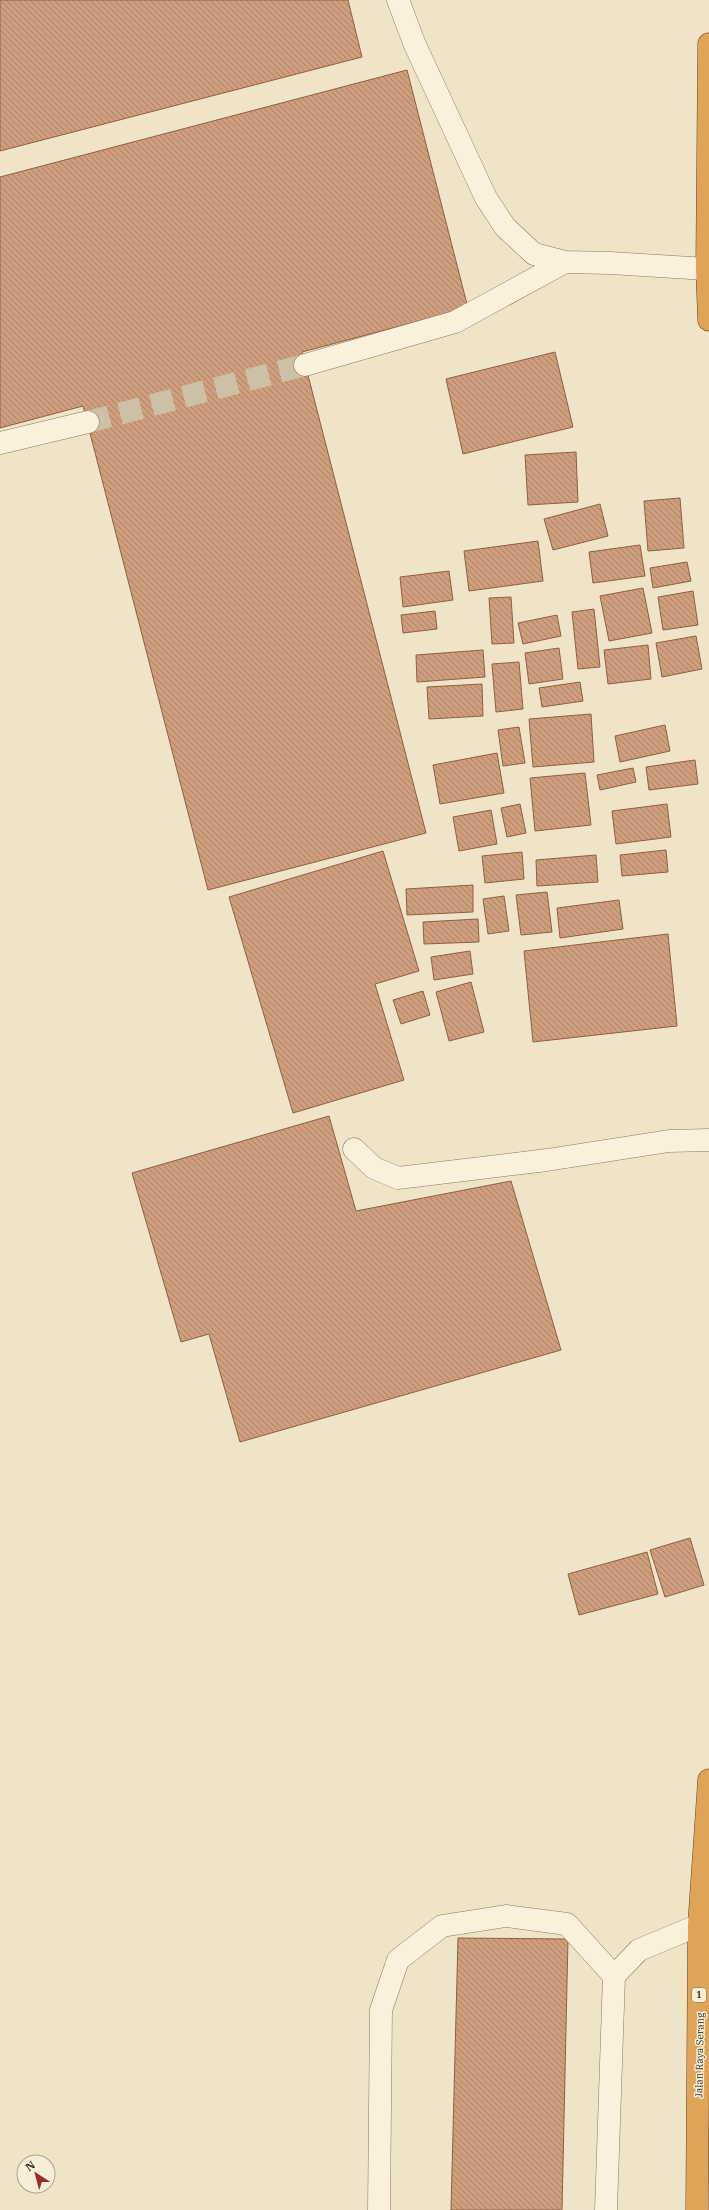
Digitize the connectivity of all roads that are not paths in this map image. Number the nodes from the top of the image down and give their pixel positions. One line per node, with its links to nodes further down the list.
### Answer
1 (398, 0): 3 (lane)
2 (709, 44): 4 (highway)
3 (565, 262): 4 (lane); 6 (lane)
4 (707, 270): 5 (highway)
5 (709, 320)
6 (305, 365)
7 (88, 422): 8 (lane)
8 (0, 443)
9 (709, 1140): 10 (lane)
10 (354, 1149)
11 (709, 1780): 12 (highway, Jalan Raya Serang / 1)
12 (699, 1925): 13 (highway, Jalan Raya Serang / 1); 14 (lane)
13 (704, 1963): 17 (highway, Jalan Raya Serang / 1)
14 (614, 1976): 15 (lane); 16 (lane)
15 (378, 2210)
16 (606, 2210)
17 (697, 2210)

